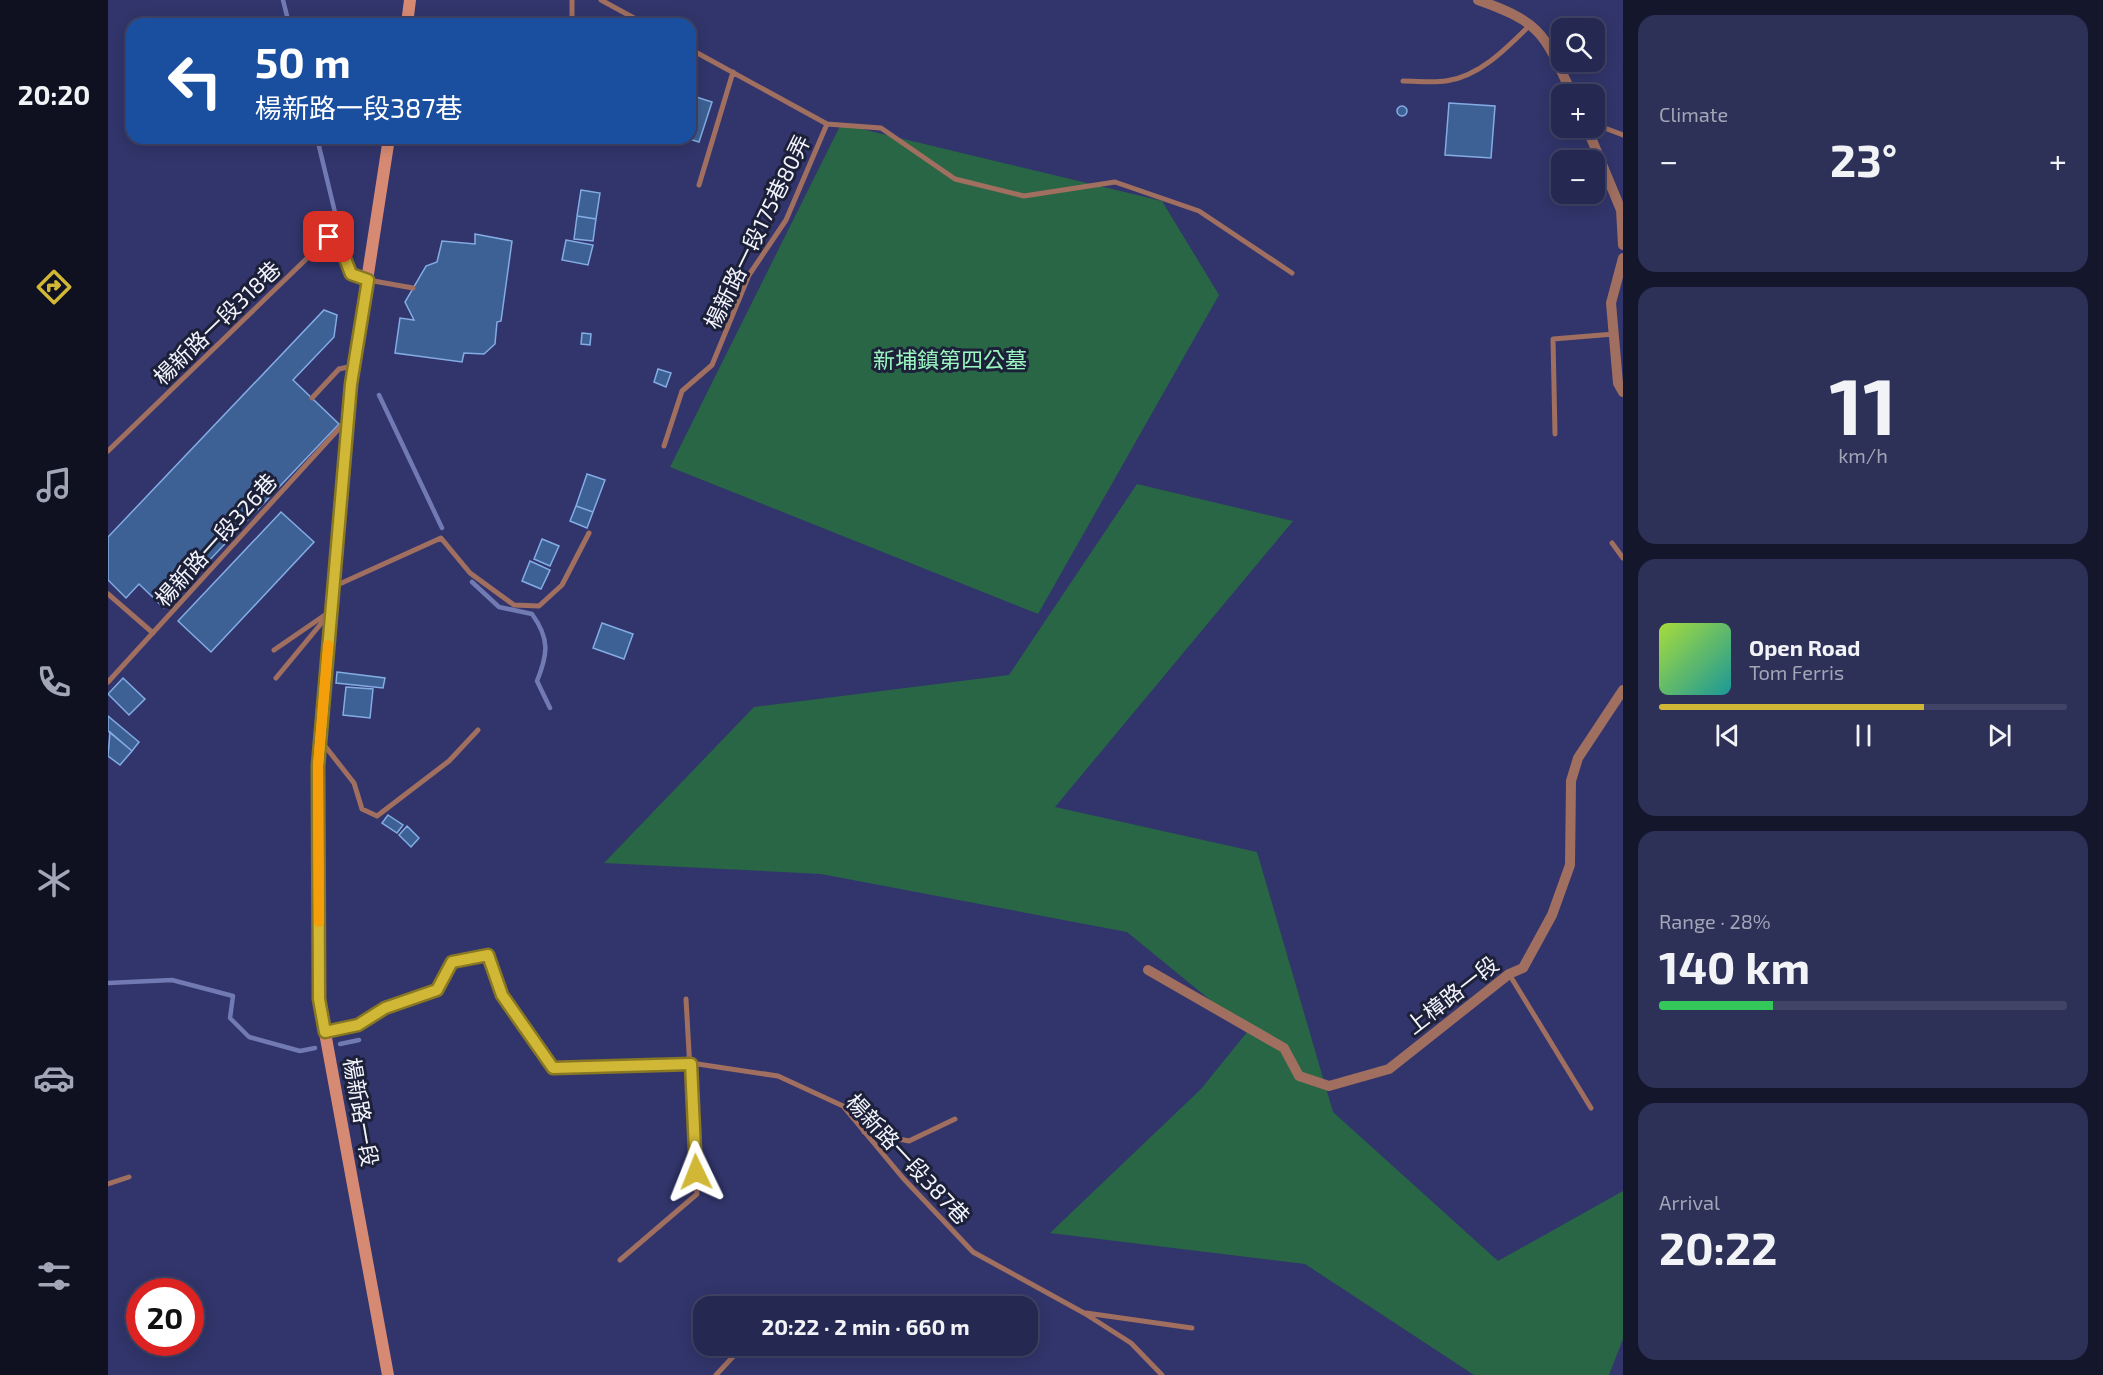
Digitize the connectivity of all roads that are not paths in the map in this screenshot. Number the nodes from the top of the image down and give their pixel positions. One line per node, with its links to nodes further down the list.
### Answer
1 (410, 0): 5 (main road)
2 (572, 0): 6 (lane)
3 (601, 0): 7 (lane)
4 (1478, 0): 8 (street)
5 (408, 18)
6 (572, 18)
7 (634, 18)
8 (1532, 23): 11 (lane); 12 (street)
9 (696, 52): 10 (lane)
10 (733, 72): 13 (lane); 18 (lane)
11 (1403, 81)
12 (1567, 84)
13 (827, 124): 21 (lane); 30 (lane, 楊新路一段175巷80弄)
14 (1605, 128): 15 (lane)
15 (1623, 135)
16 (1591, 138): 19 (street)
17 (388, 144): 22 (main road, 楊新路一段)
18 (699, 185)
19 (1623, 245)
20 (1623, 258): 24 (street)
21 (1292, 273)
22 (368, 280): 23 (lane); 25 (main road, 楊新路一段); 31 (lane, 楊新路一段318巷)
23 (413, 288)
24 (1614, 334): 26 (street); 29 (lane)
25 (354, 365): 27 (lane); 28 (main road, 楊新路一段)
26 (1623, 392)
27 (312, 398)
28 (348, 419): 35 (main road, 楊新路一段); 38 (lane, 楊新路一段326巷)
29 (1555, 434)
30 (664, 446)
31 (108, 451)
32 (589, 533): 35 (lane)
33 (1612, 543): 34 (lane)
34 (1623, 558)
35 (333, 586): 37 (main road, 楊新路一段)
36 (108, 594): 38 (lane)
37 (332, 610): 39 (lane); 40 (lane); 44 (main road, 楊新路一段)
38 (153, 633): 41 (lane, 楊新路一段326巷)
39 (274, 651)
40 (276, 678)
41 (108, 682)
42 (1623, 690): 46 (street, 上樟路一段)
43 (478, 730): 44 (lane)
44 (320, 740): 48 (main road, 楊新路一段)
45 (1148, 970): 46 (street, 上樟路一段)
46 (1509, 974): 50 (lane)
47 (686, 999): 49 (lane)
48 (325, 1032): 49 (lane, 楊新路一段387巷); 59 (main road, 楊新路一段)
49 (691, 1064): 52 (lane, 楊新路一段387巷); 55 (lane)
50 (1591, 1108)
51 (955, 1119): 52 (lane)
52 (864, 1132): 56 (lane, 楊新路一段387巷)
53 (129, 1177): 54 (lane)
54 (108, 1184)
55 (620, 1260)
56 (1084, 1313): 57 (lane); 61 (lane, 楊新路一段387巷)
57 (1192, 1328)
58 (734, 1356): 60 (lane)
59 (388, 1375)
60 (716, 1375)
61 (1162, 1375)

